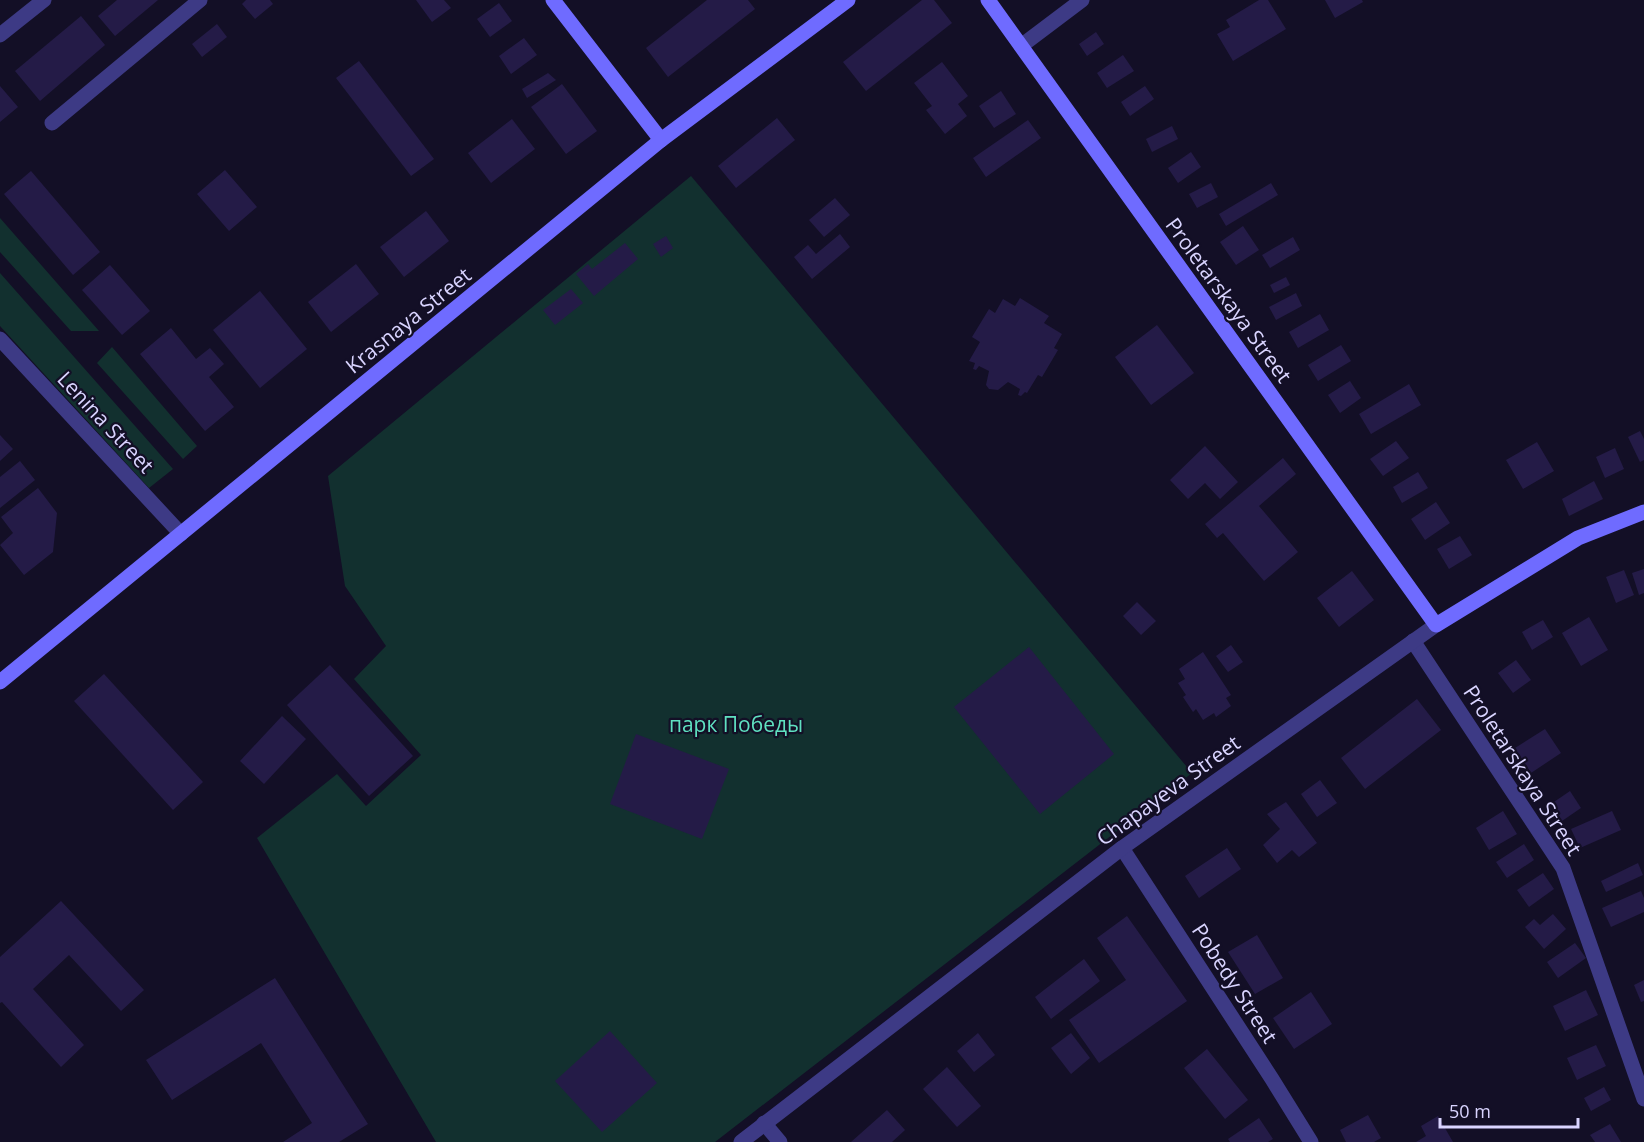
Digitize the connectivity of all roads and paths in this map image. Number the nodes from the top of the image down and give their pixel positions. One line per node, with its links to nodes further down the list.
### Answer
1 (44, 0): 7 (street)
2 (200, 0): 9 (street)
3 (553, 0): 10 (street)
4 (848, 0): 10 (street, Krasnaya Street)
5 (988, 0): 8 (street, Proletarskaya Street)
6 (1082, 0): 8 (street)
7 (0, 35)
8 (1021, 46): 14 (street, Proletarskaya Street)
9 (52, 123)
10 (661, 140): 13 (street, Krasnaya Street)
11 (0, 339): 13 (street, Lenina Street)
12 (1644, 512): 14 (street, Chapayeva Street)
13 (181, 534): 16 (street, Krasnaya Street)
14 (1436, 625): 15 (street, Chapayeva Street)
15 (1413, 641): 17 (street, Chapayeva Street); 18 (street, Proletarskaya Street)
16 (0, 682)
17 (1122, 848): 19 (street, Chapayeva Street); 22 (street, Pobedy Street)
18 (1644, 1098)
19 (764, 1123): 20 (street, Chapayeva Street); 21 (street)
20 (741, 1142)
21 (780, 1142)
22 (1311, 1142)

